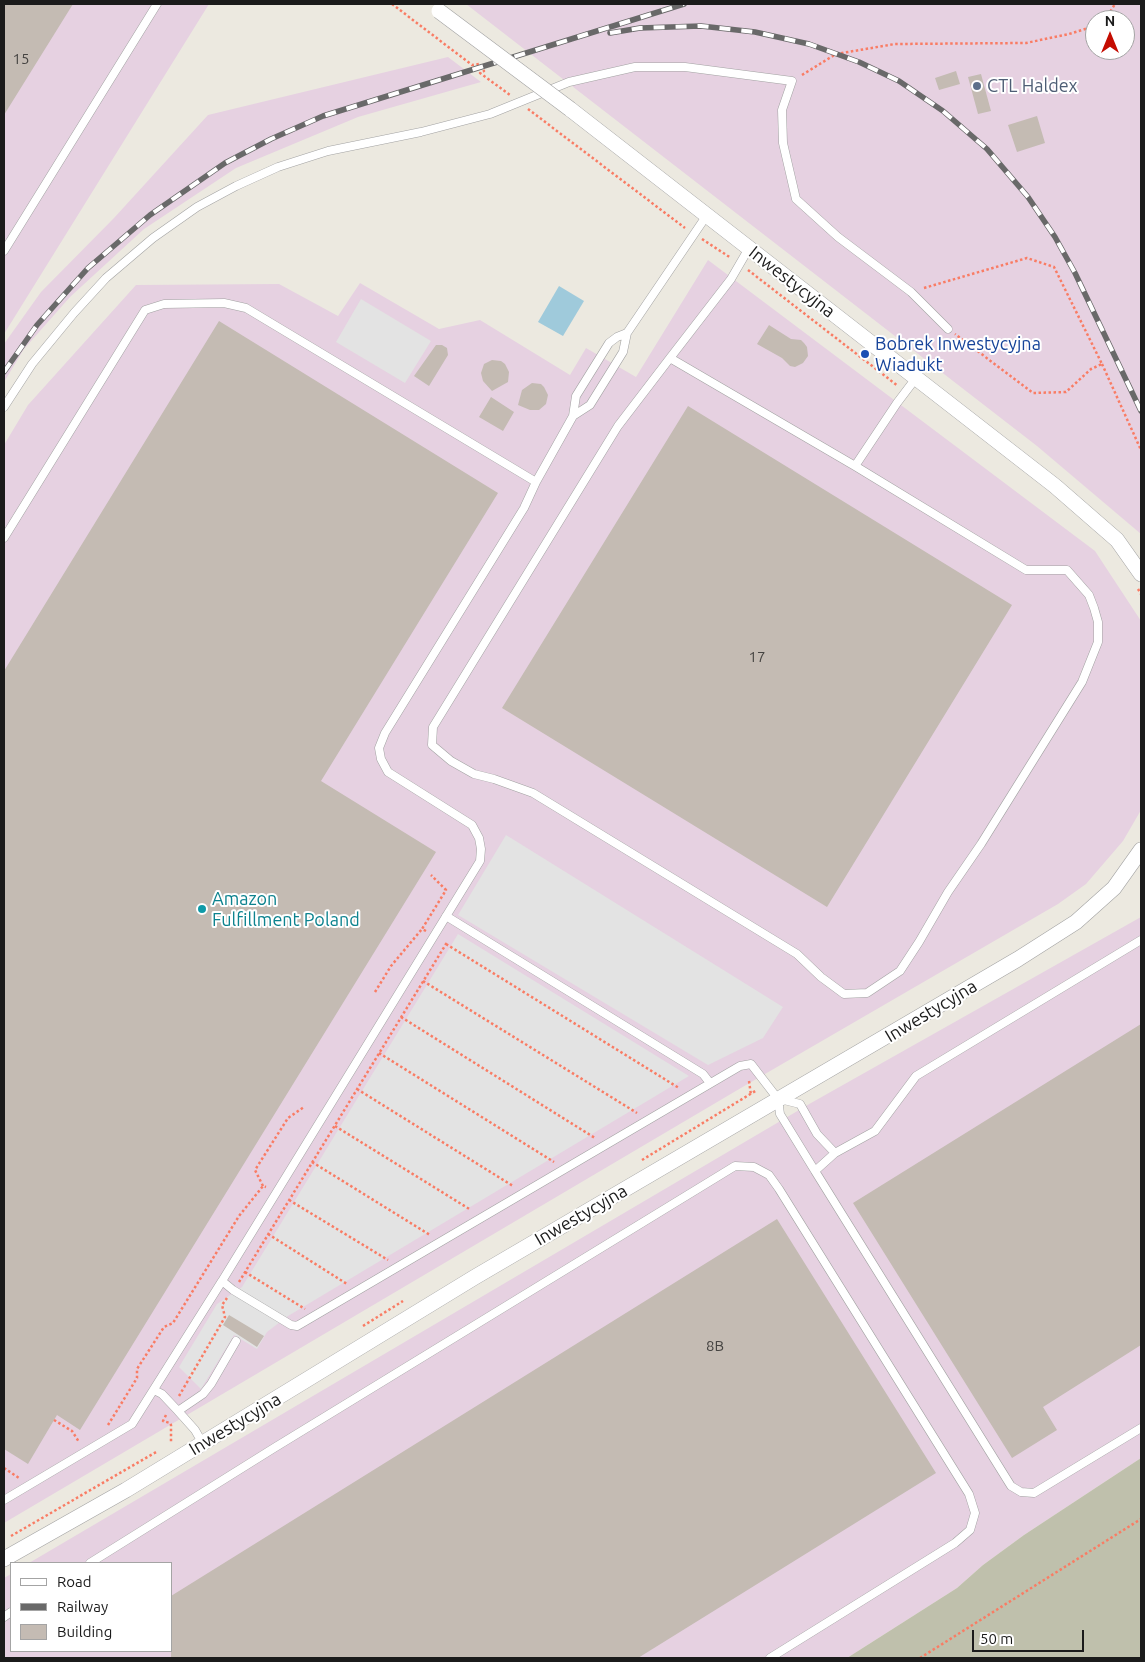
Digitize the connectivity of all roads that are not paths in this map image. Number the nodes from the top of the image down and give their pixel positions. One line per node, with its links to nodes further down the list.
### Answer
1 (157, 4): 5 (lane)
2 (434, 7): 3 (street, Inwestycyjna, bridge)
3 (707, 215): 4 (street, Inwestycyjna); 7 (lane)
4 (749, 248): 8 (lane); 9 (street, Inwestycyjna)
5 (4, 250)
6 (948, 329): 10 (lane)
7 (627, 333): 11 (lane); 11 (lane)
8 (670, 358): 12 (lane); 12 (lane)
9 (916, 378): 12 (lane); 15 (street, Inwestycyjna)
10 (4, 407)
11 (573, 416): 13 (lane)
12 (856, 466)
13 (536, 482): 14 (lane); 17 (lane)
14 (4, 538)
15 (1140, 581)
16 (1141, 850): 20 (street, Inwestycyjna)
17 (446, 916): 19 (lane); 23 (lane)
18 (1141, 940): 21 (lane)
19 (710, 1083): 20 (lane); 23 (lane)
20 (778, 1099): 21 (lane); 22 (lane); 28 (street, Inwestycyjna)
21 (835, 1153): 22 (lane)
22 (815, 1171): 27 (lane)
23 (222, 1281): 25 (lane)
24 (236, 1341): 26 (lane)
25 (154, 1390): 26 (lane); 29 (lane)
26 (178, 1410): 28 (lane)
27 (1141, 1428)
28 (203, 1444): 30 (street, Inwestycyjna)
29 (4, 1500)
30 (4, 1559)
31 (92, 1562): 32 (lane)
32 (770, 1658)

